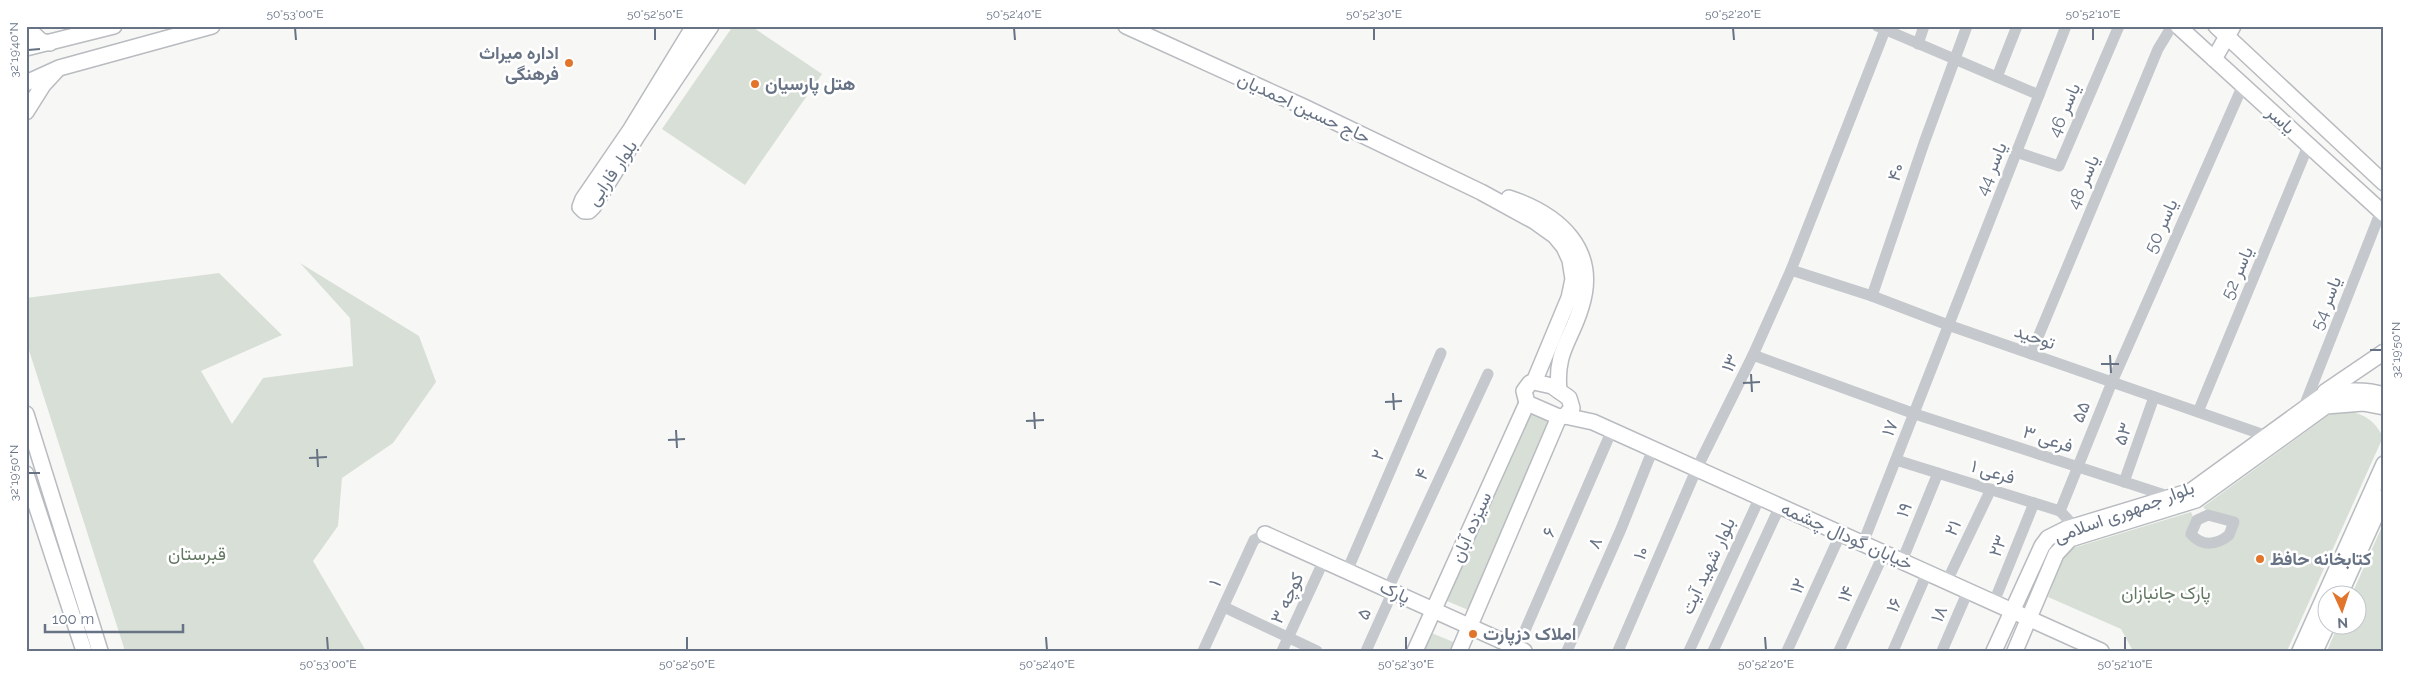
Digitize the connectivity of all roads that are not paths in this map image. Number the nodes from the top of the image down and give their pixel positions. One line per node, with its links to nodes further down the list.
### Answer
1 (114, 26): 16 (main road)
2 (212, 26): 21 (main road)
3 (694, 26): 27 (main road, بلوار فارابی)
4 (711, 26): 27 (main road, بلوار فارابی)
5 (1126, 26): 33 (main road, حاج حسین احمدیان)
6 (1924, 26): 17 (street)
7 (1967, 26): 19 (street, ۴۰)
8 (2017, 26): 22 (street)
9 (2066, 26): 25 (street, یاسر 44)
10 (2119, 26): 29 (street, یاسر 46)
11 (2172, 26): 40 (street, یاسر 48)
12 (2178, 26): 20 (main road, یاسر)
13 (26, 27): 16 (main road)
14 (1881, 28): 17 (street); 35 (street, ۱۳)
15 (2225, 30): 20 (main road); 30 (main road, یاسر)
16 (50, 43): 18 (main road)
17 (1918, 44): 19 (street)
18 (26, 48)
19 (1954, 59): 22 (street); 36 (street, ۴۰)
20 (2214, 59): 24 (main road, یاسر)
21 (59, 68): 23 (main road); 26 (main road)
22 (1997, 77): 25 (street)
23 (26, 83)
24 (2243, 85): 28 (main road, یاسر); 44 (street, یاسر 50)
25 (2039, 95): 29 (street, یاسر 44)
26 (26, 112)
27 (634, 133): 27 (main road, بلوار فارابی)
28 (2308, 146): 32 (main road, یاسر); 51 (street, یاسر 52)
29 (2016, 152): 37 (street, یاسر 44)
30 (2367, 168): 31 (main road, یاسر); 32 (main road)
31 (2384, 183)
32 (2351, 184): 34 (main road, یاسر)
33 (1480, 192): 43 (main road, حاج حسین احمدیان); 45 (main road, حاج حسین احمدیان)
34 (2382, 212): 49 (street, یاسر 54)
35 (1791, 270): 36 (street, توحید); 41 (street, ۱۳)
36 (1872, 296): 37 (street, توحید)
37 (1948, 325): 40 (street, توحید); 53 (street, ۱۷)
38 (2384, 352): 49 (main road)
39 (1441, 353): 82 (street, ۲)
40 (2031, 354): 44 (street, توحید)
41 (1752, 355): 53 (street, فرعی ۳); 62 (street, ۱۳)
42 (1488, 374): 86 (street, ۴)
43 (1534, 382): 45 (main road); 48 (main road, سیزده آبان)
44 (2112, 382): 46 (street, توحید); 61 (street, ۵۵)
45 (1559, 390): 47 (main road)
46 (2154, 397): 51 (street, توحید); 65 (street, ۵۳)
47 (1572, 402): 54 (main road); 55 (main road)
48 (1527, 403): 54 (main road); 90 (main road, سیزده آبان)
49 (2308, 404): 50 (main road, بلوار جمهوری اسلامی); 57 (main road, بلوار جمهوری اسلامی)
50 (2381, 405): 71 (main road, بلوار جمهوری اسلامی)
51 (2198, 412): 57 (street, توحید)
52 (26, 414): 98 (main road)
53 (1915, 414): 59 (street, ۱۷); 61 (street, فرعی ۳)
54 (1562, 417): 55 (main road); 93 (main road)
55 (1593, 422): 56 (main road, خیابان گودال چشمه)
56 (1612, 430): 58 (main road, خیابان گودال چشمه); 96 (street, ۶)
57 (2267, 436): 68 (main road, بلوار جمهوری اسلامی)
58 (1653, 448): 62 (main road, خیابان گودال چشمه); 105 (street, ۸)
59 (1896, 460): 63 (street, فرعی ۱); 78 (street, ۱۷)
60 (2384, 464): 116 (main road)
61 (2078, 467): 65 (street, فرعی ۳); 73 (street, ۵۵)
62 (1697, 468): 67 (main road, خیابان گودال چشمه); 106 (street, ۱۰)
63 (1938, 473): 66 (street, فرعی ۱); 81 (street, ۱۹)
64 (26, 474): 97 (main road)
65 (2124, 482): 68 (street, فرعی ۳)
66 (1991, 489): 70 (street, فرعی ۱); 84 (street, ۲۱)
67 (1760, 497): 72 (main road, خیابان گودال چشمه); 107 (street, بلوار شهید آیت)
68 (2171, 497): 75 (main road, بلوار جمهوری اسلامی)
69 (2384, 497): 85 (main road)
70 (2034, 502): 73 (street, فرعی ۱); 88 (street, ۲۳)
71 (2190, 503): 74 (street); 92 (main road, بلوار جمهوری اسلامی)
72 (1780, 506): 77 (main road, خیابان گودال چشمه); 108 (street)
73 (2060, 511): 75 (street, فرعی ۱)
74 (2202, 517)
75 (2074, 526): 91 (main road, بلوار جمهوری اسلامی)
76 (1265, 534): 80 (main road, پارک); 89 (street, ۱)
77 (1840, 535): 78 (main road, خیابان گودال چشمه); 109 (street, ۱۲)
78 (1863, 543): 79 (main road, خیابان گودال چشمه)
79 (1884, 553): 81 (main road, خیابان گودال چشمه); 110 (street, ۱۴)
80 (1324, 560): 82 (main road, پارک); 95 (street, کوچه ۳)
81 (1902, 561): 83 (main road, خیابان گودال چشمه)
82 (1347, 571): 86 (main road, پارک)
83 (1928, 572): 84 (main road, خیابان گودال چشمه); 111 (street, ۱۶)
84 (1947, 581): 87 (main road, خیابان گودال چشمه)
85 (2345, 584)
86 (1391, 590): 90 (main road, پارک); 102 (street, ۵)
87 (1968, 591): 88 (main road, خیابان گودال چشمه); 112 (street, ۱۸)
88 (1994, 602): 91 (main road, خیابان گودال چشمه)
89 (1224, 607): 95 (street); 99 (street, ۱)
90 (1434, 610): 93 (main road, پارک); 103 (main road, سیزده آبان)
91 (2013, 611): 92 (main road, خیابان گودال چشمه); 113 (main road, بلوار جمهوری اسلامی)
92 (2028, 618): 114 (main road, بلوار جمهوری اسلامی); 115 (main road, خیابان گودال چشمه)
93 (1470, 626): 96 (main road, پارک); 104 (main road)
94 (2323, 634): 117 (main road)
95 (1288, 637): 100 (street, کوچه ۳); 101 (street)
96 (1519, 650)
97 (84, 651)
98 (100, 651)
99 (1203, 651)
100 (1282, 651)
101 (1317, 651)
102 (1366, 651)
103 (1415, 651)
104 (1459, 651)
105 (1567, 651)
106 (1618, 651)
107 (1689, 651)
108 (1713, 651)
109 (1787, 651)
110 (1839, 651)
111 (1893, 651)
112 (1942, 651)
113 (1994, 651)
114 (2014, 651)
115 (2101, 651)
116 (2300, 651)
117 (2315, 651)

